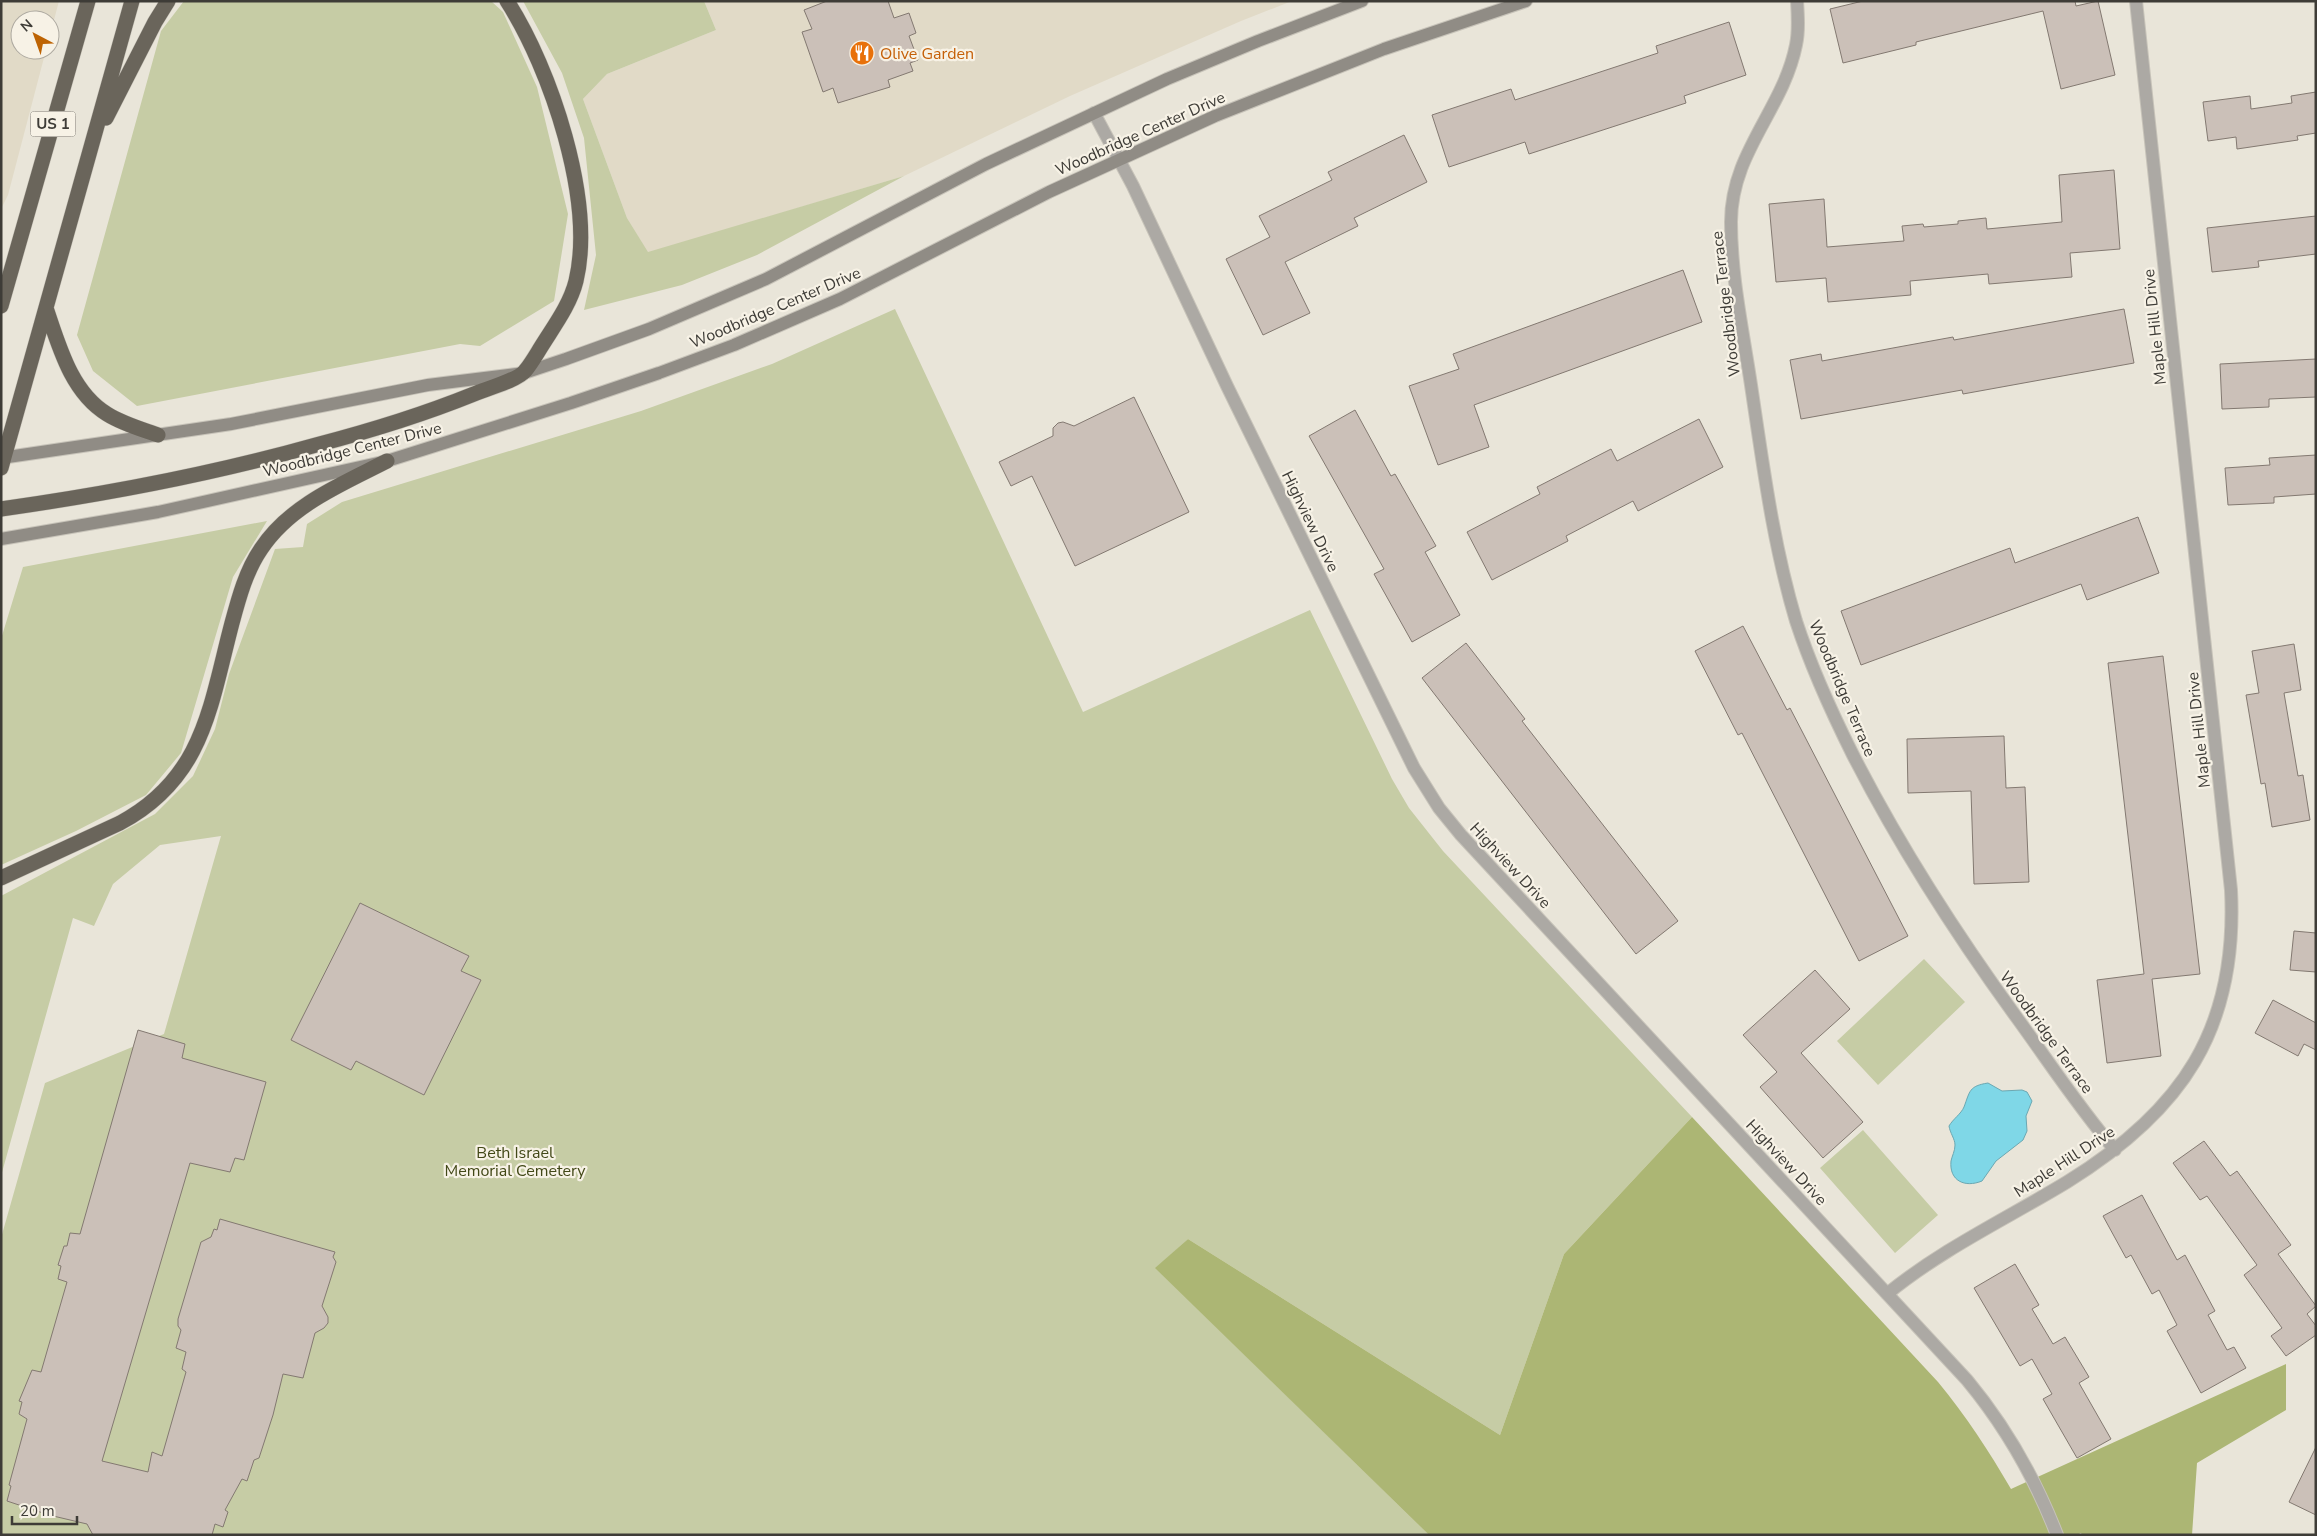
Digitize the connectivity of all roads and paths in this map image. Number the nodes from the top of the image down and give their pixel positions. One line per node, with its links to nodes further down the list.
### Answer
1 (88, 1): 12 (highway, US 1)
2 (132, 1): 10 (highway, US 1)
3 (168, 1): 10 (highway)
4 (507, 1): 16 (highway)
5 (1362, 1): 9 (street, Woodbridge Center Drive)
6 (1526, 1): 11 (street, Woodbridge Center Drive)
7 (1797, 1): 23 (street, Woodbridge Terrace)
8 (2136, 1): 23 (street, Maple Hill Drive)
9 (1094, 112): 11 (street, Highview Drive); 16 (street, Woodbridge Center Drive)
10 (90, 149): 15 (highway, US 1)
11 (1119, 159): 18 (street, Woodbridge Center Drive); 24 (street, Highview Drive)
12 (18, 246): 13 (highway); 14 (highway, US 1)
13 (1, 266)
14 (1, 306)
15 (46, 308): 17 (highway); 19 (highway, US 1)
16 (524, 373): 17 (street, Woodbridge Center Drive); 20 (highway)
17 (158, 436): 19 (street, Woodbridge Center Drive)
18 (387, 461): 21 (street, Woodbridge Center Drive); 22 (highway)
19 (2, 462)
20 (1, 509)
21 (1, 539)
22 (1, 878)
23 (2115, 1150): 24 (street, Maple Hill Drive)
24 (1887, 1294): 25 (street, Highview Drive)
25 (2057, 1535)

